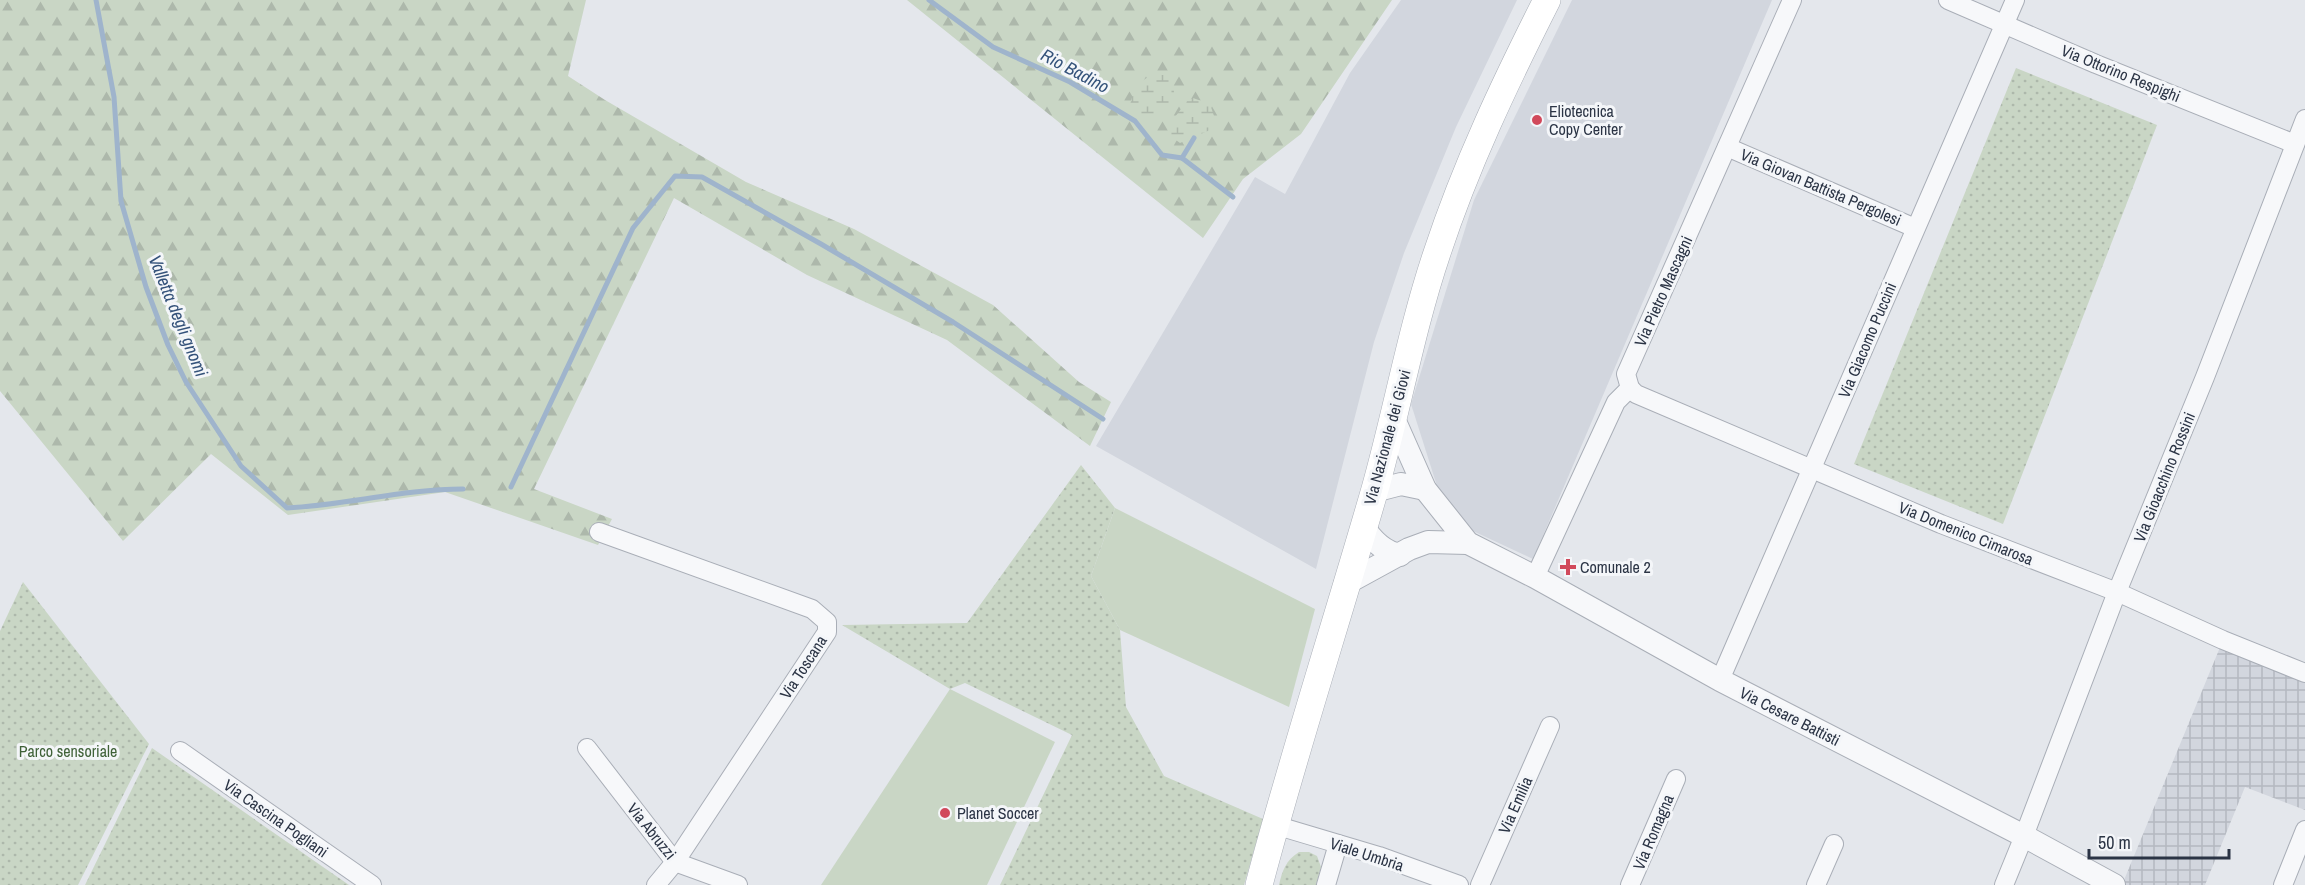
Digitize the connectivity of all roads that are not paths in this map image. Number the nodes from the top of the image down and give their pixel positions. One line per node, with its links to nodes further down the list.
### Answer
1 (1547, 0): 11 (main road, Via Nazionale dei Giovi)
2 (1792, 0): 8 (street, Via Pietro Mascagni)
3 (1948, 0): 5 (street, Via Ottorino Respighi)
4 (2014, 0): 5 (street, Via Giacomo Puccini)
5 (2004, 25): 7 (street, Via Ottorino Respighi); 9 (street, Via Giacomo Puccini)
6 (2305, 119): 7 (street, Via Gioacchino Rossini)
7 (2295, 144): 21 (street, Via Gioacchino Rossini)
8 (1727, 147): 9 (street, Via Giovan Battista Pergolesi); 10 (street, Via Pietro Mascagni)
9 (1915, 228): 12 (street, Via Giacomo Puccini)
10 (1630, 388): 12 (street, Via Domenico Cimarosa); 19 (street)
11 (1394, 419): 13 (street, Via Cesare Battisti); 14 (main road, Via Nazionale dei Giovi)
12 (1813, 468): 21 (street, Via Domenico Cimarosa); 23 (street, Via Giacomo Puccini)
13 (1425, 489): 14 (street); 17 (street, Via Cesare Battisti)
14 (1374, 491): 15 (main road, Via Nazionale dei Giovi)
15 (1363, 526): 18 (street); 20 (main road, Via Nazionale dei Giovi)
16 (599, 532): 33 (street, Via Toscana)
17 (1468, 543): 18 (street, Via Cesare Battisti); 19 (street, Via Cesare Battisti)
18 (1400, 555): 20 (street, Via Cesare Battisti)
19 (1535, 577): 23 (street, Via Cesare Battisti)
20 (1346, 584): 28 (main road, Via Nazionale dei Giovi)
21 (2117, 592): 22 (street, Via Domenico Cimarosa); 30 (street, Via Gioacchino Rossini)
22 (2305, 673)
23 (1720, 680): 30 (street, Via Cesare Battisti)
24 (1550, 726): 40 (street, Via Emilia)
25 (587, 748): 33 (street, Via Abruzzi)
26 (180, 751): 34 (street, Via Cascina Pogliani)
27 (1676, 779): 41 (street, Via Romagna)
28 (1275, 825): 31 (street, Viale Umbria); 37 (main road, Via Nazionale dei Giovi)
29 (2305, 830): 45 (street)
30 (2024, 836): 43 (street, Via Gioacchino Rossini); 44 (street, Via Cesare Battisti)
31 (1338, 844): 38 (street); 39 (street, Viale Umbria)
32 (1834, 844): 42 (street)
33 (675, 862): 35 (street, Via Toscana); 36 (street, Via Abruzzi)
34 (372, 885)
35 (656, 885)
36 (738, 885)
37 (1259, 885)
38 (1326, 885)
39 (1459, 885)
40 (1480, 885)
41 (1630, 885)
42 (1816, 885)
43 (2004, 885)
44 (2114, 885)
45 (2283, 885)

